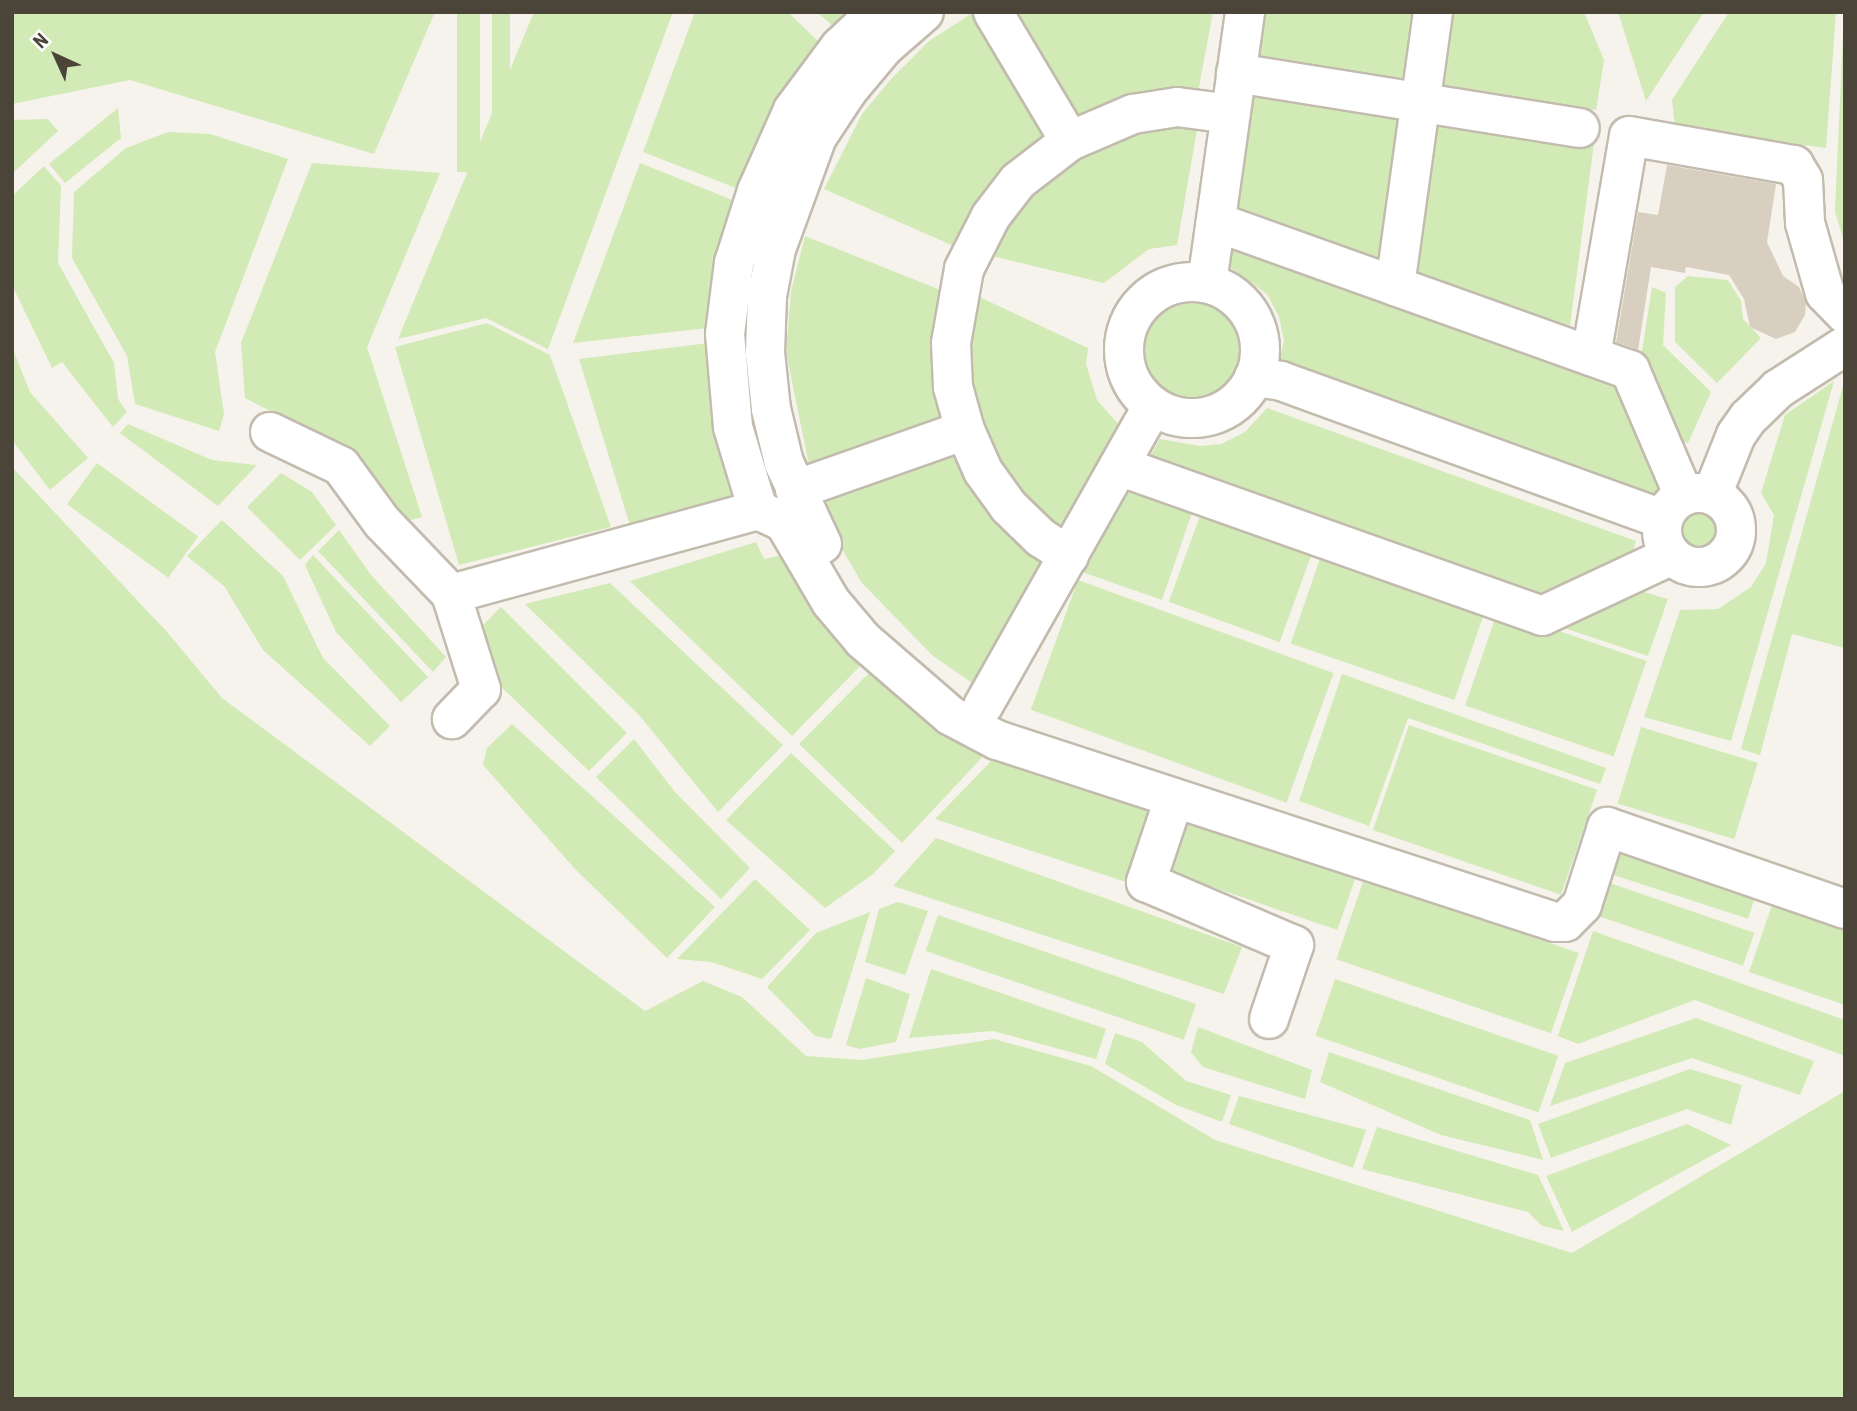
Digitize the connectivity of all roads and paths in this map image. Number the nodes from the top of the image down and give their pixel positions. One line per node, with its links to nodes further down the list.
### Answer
1 (877, 12): 23 (lane)
2 (924, 12): 22 (lane)
3 (993, 12): 10 (lane)
4 (1245, 12): 6 (lane)
5 (1433, 12): 7 (lane)
6 (1236, 73): 7 (lane); 8 (lane)
7 (1420, 103): 9 (lane); 13 (lane)
8 (1231, 114): 10 (lane); 11 (lane)
9 (1580, 128)
10 (1070, 141): 19 (lane)
11 (1216, 222): 12 (lane); 13 (lane)
12 (1207, 283): 17 (lane); 18 (lane)
13 (1395, 286): 16 (lane)
14 (1845, 314): 16 (lane)
15 (1835, 353): 24 (lane)
16 (1591, 356): 24 (lane)
17 (1254, 377): 18 (lane); 24 (lane)
18 (1153, 406): 21 (lane)
19 (965, 430): 22 (lane); 25 (lane)
20 (270, 432): 26 (lane)
21 (1119, 466): 24 (lane); 25 (lane)
22 (795, 489): 27 (lane)
23 (758, 510): 26 (lane); 29 (lane)
24 (1682, 516)
25 (1069, 556): 27 (lane)
26 (451, 594): 28 (lane)
27 (983, 706): 29 (lane)
28 (452, 719)
29 (1174, 799): 30 (lane); 31 (lane)
30 (1845, 909)
31 (1269, 1019)

